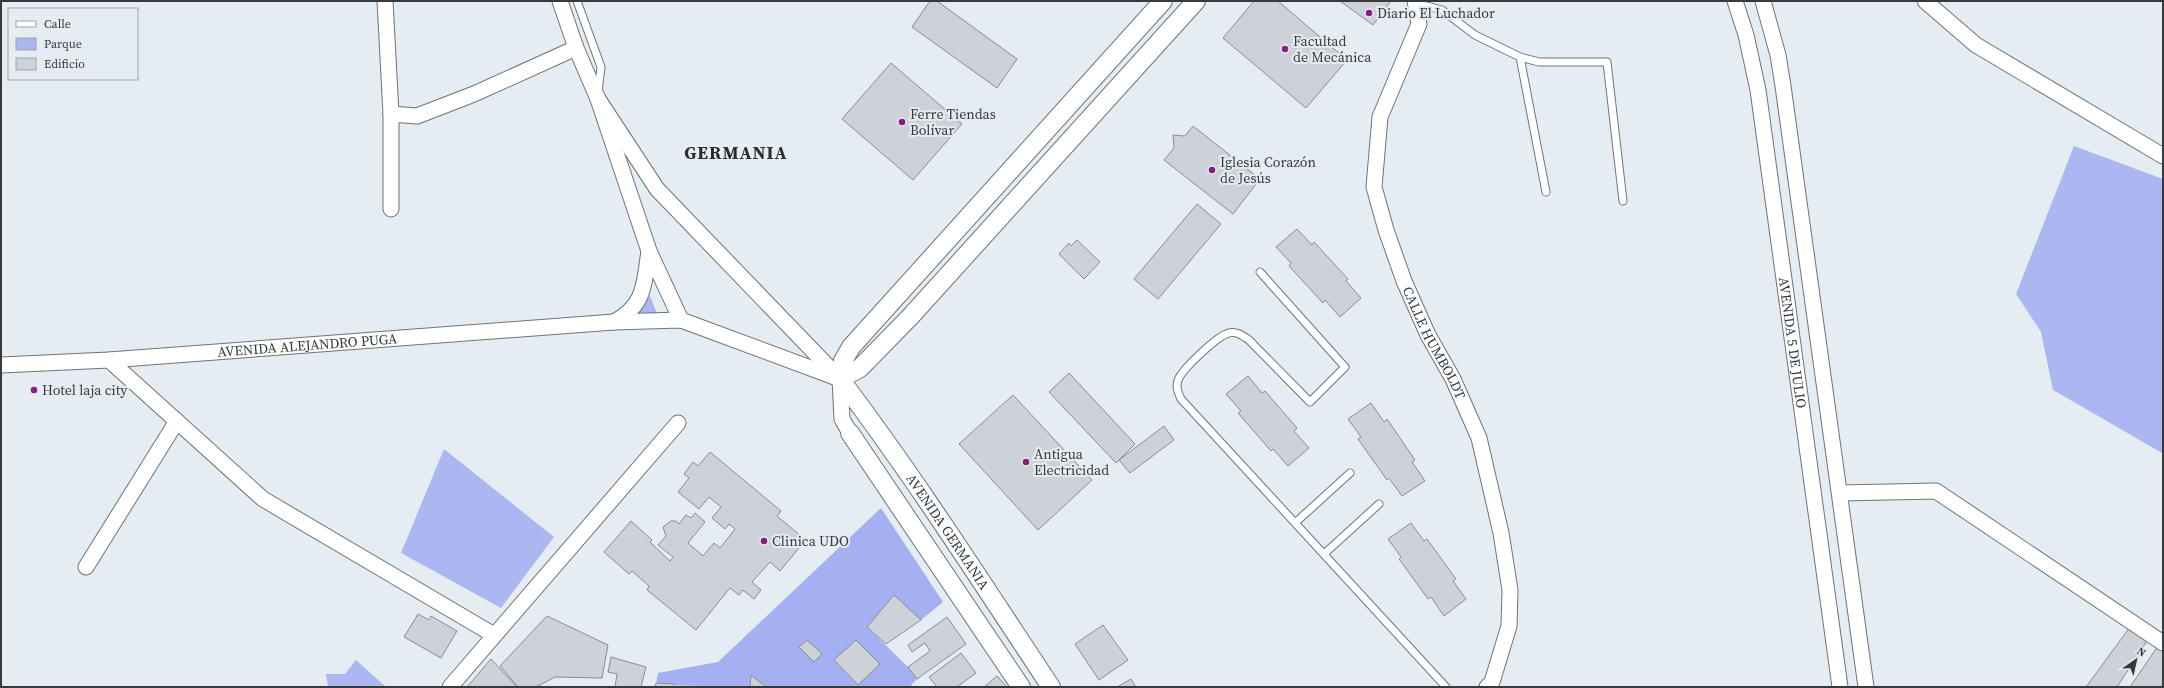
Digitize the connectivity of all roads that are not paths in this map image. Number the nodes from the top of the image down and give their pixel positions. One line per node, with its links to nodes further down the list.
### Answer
1 (385, 1): 13 (street)
2 (560, 1): 10 (street)
3 (578, 1): 12 (lane)
4 (1163, 1): 24 (street)
5 (1196, 1): 24 (street)
6 (1735, 1): 41 (street, AVENIDA 5 DE JULIO)
7 (1763, 1): 29 (street, AVENIDA 5 DE JULIO)
8 (1925, 1): 14 (street)
9 (1415, 2): 11 (lane); 36 (street, CALLE HUMBOLDT)
10 (576, 48): 12 (street); 13 (street)
11 (1520, 57): 15 (lane); 16 (lane)
12 (598, 99): 18 (street); 24 (street)
13 (391, 114): 17 (street)
14 (2163, 156)
15 (1546, 192)
16 (1623, 201)
17 (391, 209)
18 (649, 250): 20 (street); 21 (street)
19 (1260, 272): 31 (lane)
20 (681, 320): 21 (street, AVENIDA ALEJANDRO PUGA); 24 (street)
21 (614, 322): 22 (street, AVENIDA ALEJANDRO PUGA)
22 (109, 360): 23 (street, AVENIDA ALEJANDRO PUGA); 25 (street)
23 (1, 365)
24 (840, 379): 27 (street); 39 (street, AVENIDA GERMANIA)
25 (177, 421): 33 (street); 34 (street)
26 (678, 422): 34 (street)
27 (850, 433): 38 (street, AVENIDA GERMANIA)
28 (1350, 472): 31 (lane)
29 (1840, 494): 35 (street); 42 (street, AVENIDA 5 DE JULIO)
30 (1379, 504): 32 (lane)
31 (1295, 523): 32 (lane)
32 (1324, 554): 40 (lane)
33 (86, 567)
34 (494, 635): 37 (street)
35 (2163, 643)
36 (1492, 685)
37 (450, 687)
38 (1021, 687)
39 (1051, 687)
40 (1446, 687)
41 (1840, 687)
42 (1866, 687)

